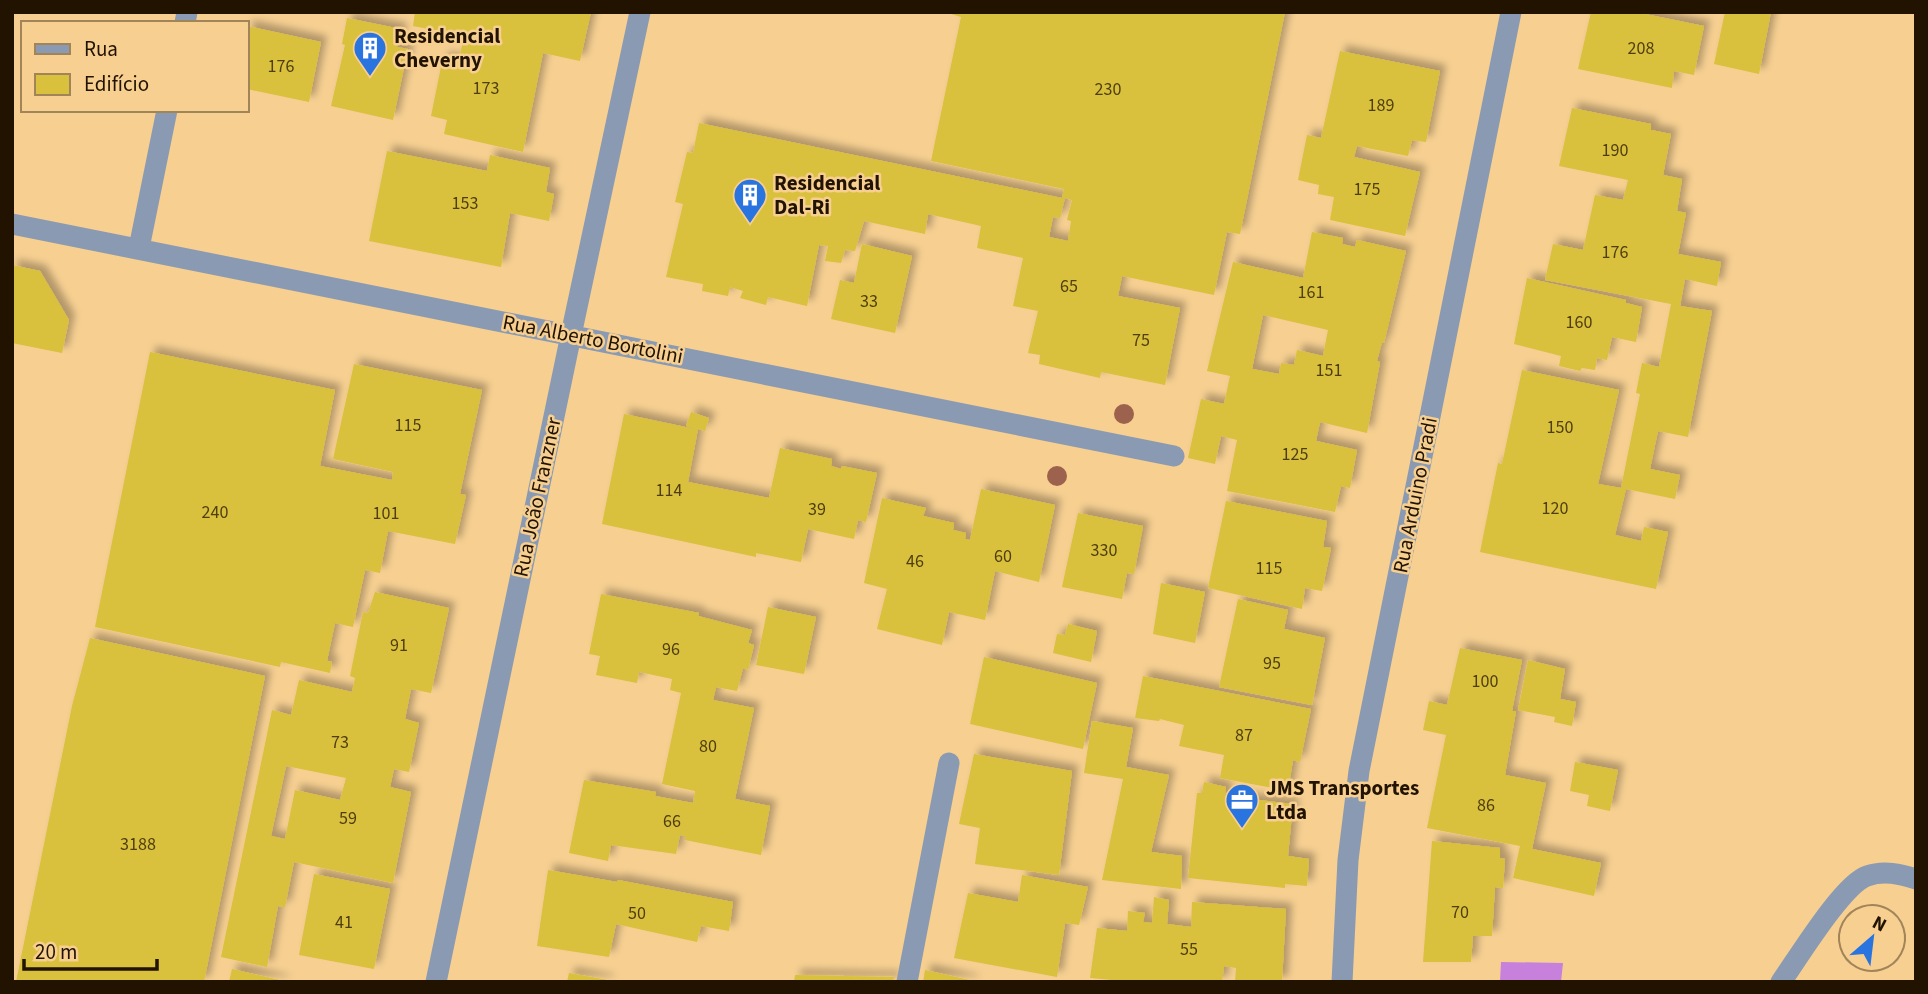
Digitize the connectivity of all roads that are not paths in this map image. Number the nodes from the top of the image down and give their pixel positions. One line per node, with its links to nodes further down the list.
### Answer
1 (640, 12): 6 (street, Rua João Franzner)
2 (1511, 12): 12 (street, Rua Arduino Pradi)
3 (167, 112): 5 (street)
4 (12, 224): 5 (street, Rua Alberto Bortolini)
5 (139, 248): 6 (street, Rua Alberto Bortolini)
6 (570, 335): 7 (street, Rua Alberto Bortolini); 10 (street, Rua João Franzner)
7 (1174, 456)
8 (949, 763): 11 (street)
9 (1916, 879): 13 (street)
10 (436, 982)
11 (907, 982)
12 (1342, 982)
13 (1781, 982)

